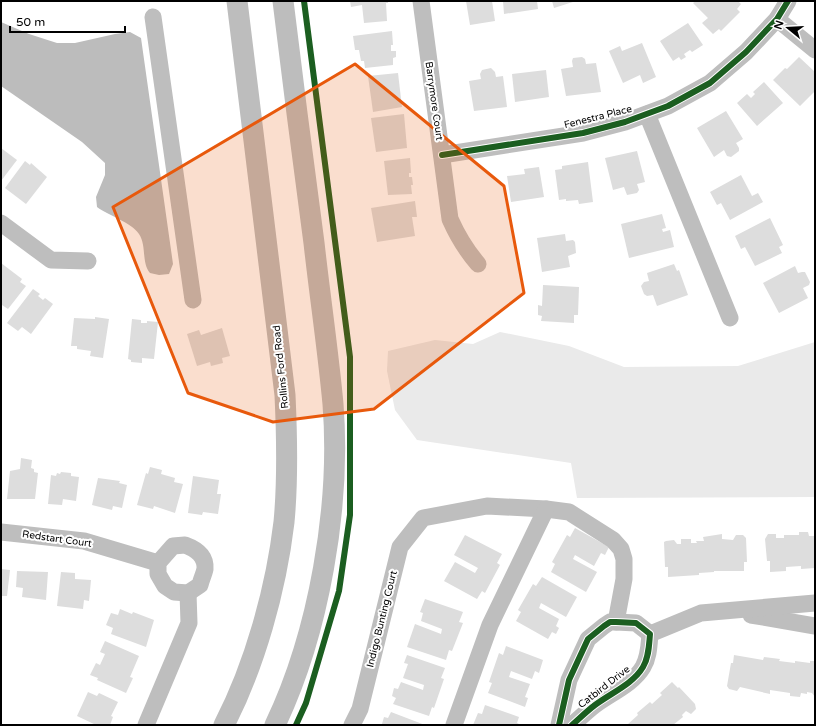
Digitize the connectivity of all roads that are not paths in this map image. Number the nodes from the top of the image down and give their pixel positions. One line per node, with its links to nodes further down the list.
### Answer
1 (237, 1): 25 (main road, Rollins Ford Road)
2 (283, 1): 26 (main road)
3 (421, 1): 9 (street, Barrymore Court)
4 (788, 1): 6 (street, Fenestra Place)
5 (153, 17): 13 (street)
6 (777, 19): 7 (street); 8 (street, Fenestra Place)
7 (815, 50)
8 (647, 114): 9 (street, Fenestra Place); 14 (street)
9 (442, 155): 12 (street, Barrymore Court)
10 (1, 223): 11 (street)
11 (88, 261)
12 (478, 264)
13 (192, 300)
14 (730, 318)
15 (546, 509): 21 (street); 27 (street, Indigo Bunting Court); 28 (street)
16 (1, 532): 17 (street, Redstart Court)
17 (158, 563): 18 (street); 18 (street)
18 (188, 593): 24 (street)
19 (815, 603): 20 (street)
20 (729, 611): 22 (street); 23 (street)
21 (616, 622): 23 (street, Catbird Drive); 29 (street, Catbird Drive)
22 (815, 626)
23 (650, 634): 30 (street, Catbird Drive)
24 (146, 725)
25 (224, 725)
26 (275, 725)
27 (352, 725)
28 (454, 725)
29 (559, 725)
30 (572, 725)

